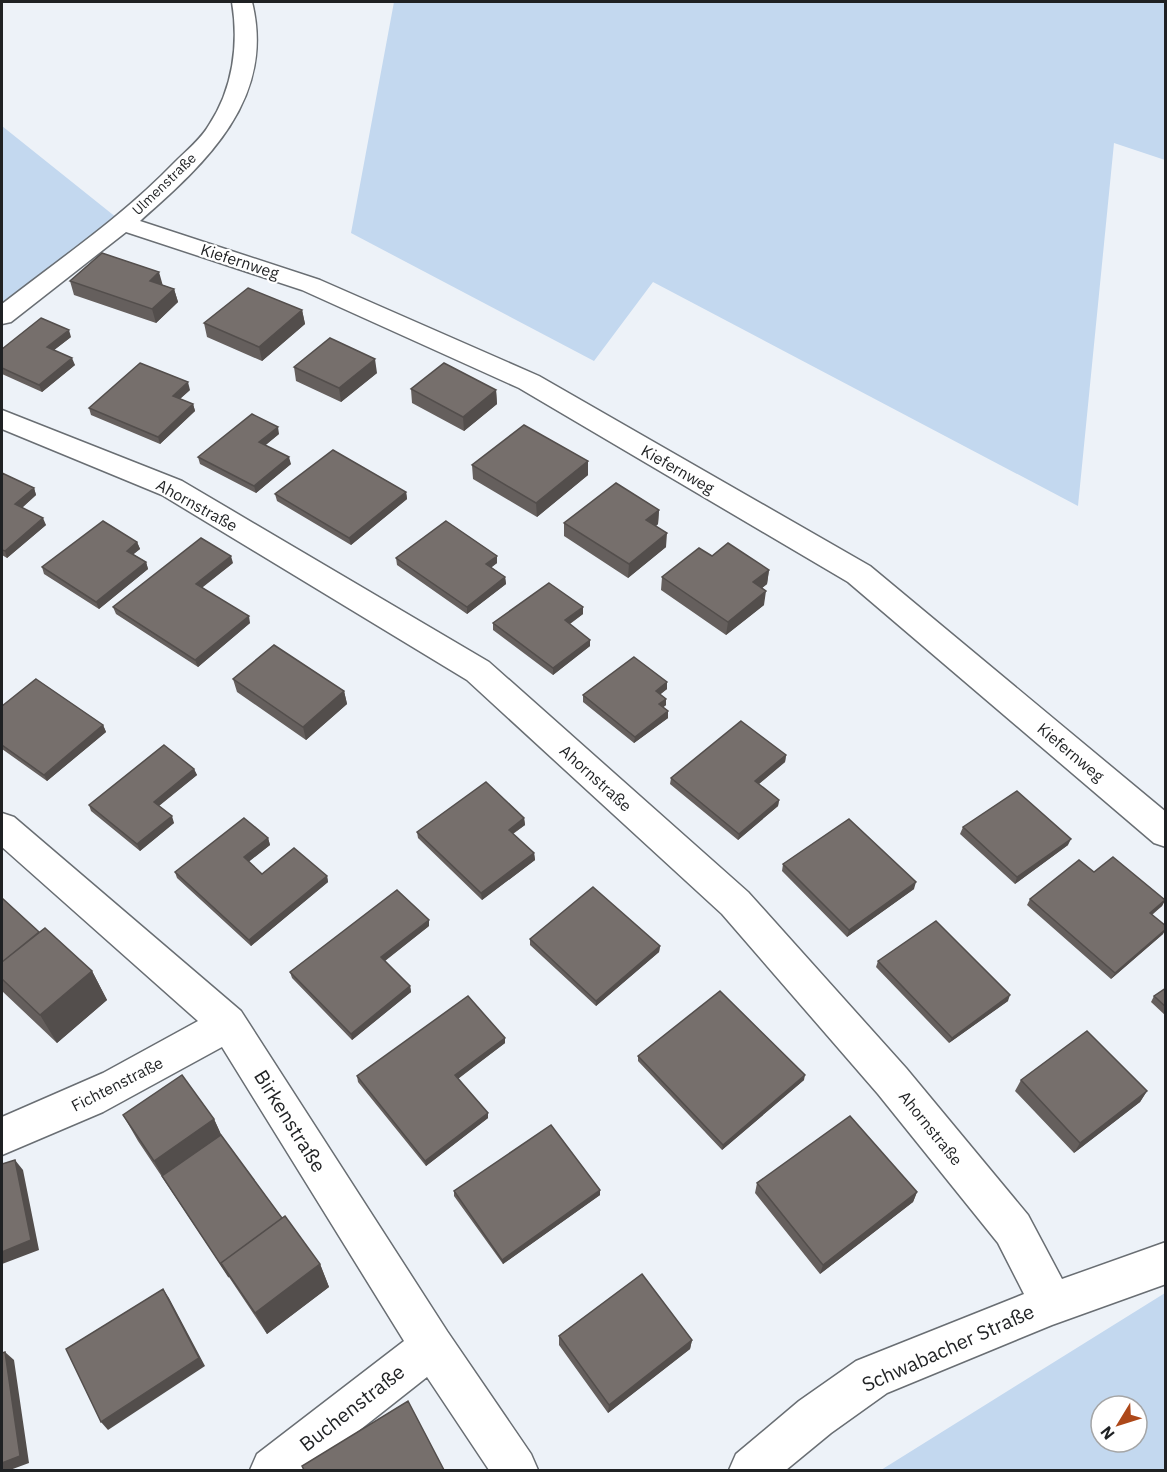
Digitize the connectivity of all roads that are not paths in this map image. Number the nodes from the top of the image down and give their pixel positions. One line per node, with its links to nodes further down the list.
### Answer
1 (242, 2): 2 (street, Ulmenstraße)
2 (122, 223): 3 (street, Ulmenstraße); 6 (street, Kiefernweg)
3 (2, 316)
4 (2, 419): 10 (street, Ahornstraße)
5 (2, 827): 7 (street, Birkenstraße)
6 (1166, 833)
7 (228, 1023): 8 (street, Fichtenstraße); 11 (street, Birkenstraße)
8 (2, 1136)
9 (1166, 1263): 10 (street, Schwabacher Straße)
10 (1052, 1304): 12 (street, Schwabacher Straße)
11 (432, 1346): 13 (street, Buchenstraße); 14 (street, Birkenstraße)
12 (764, 1466)
13 (273, 1470)
14 (515, 1470)

